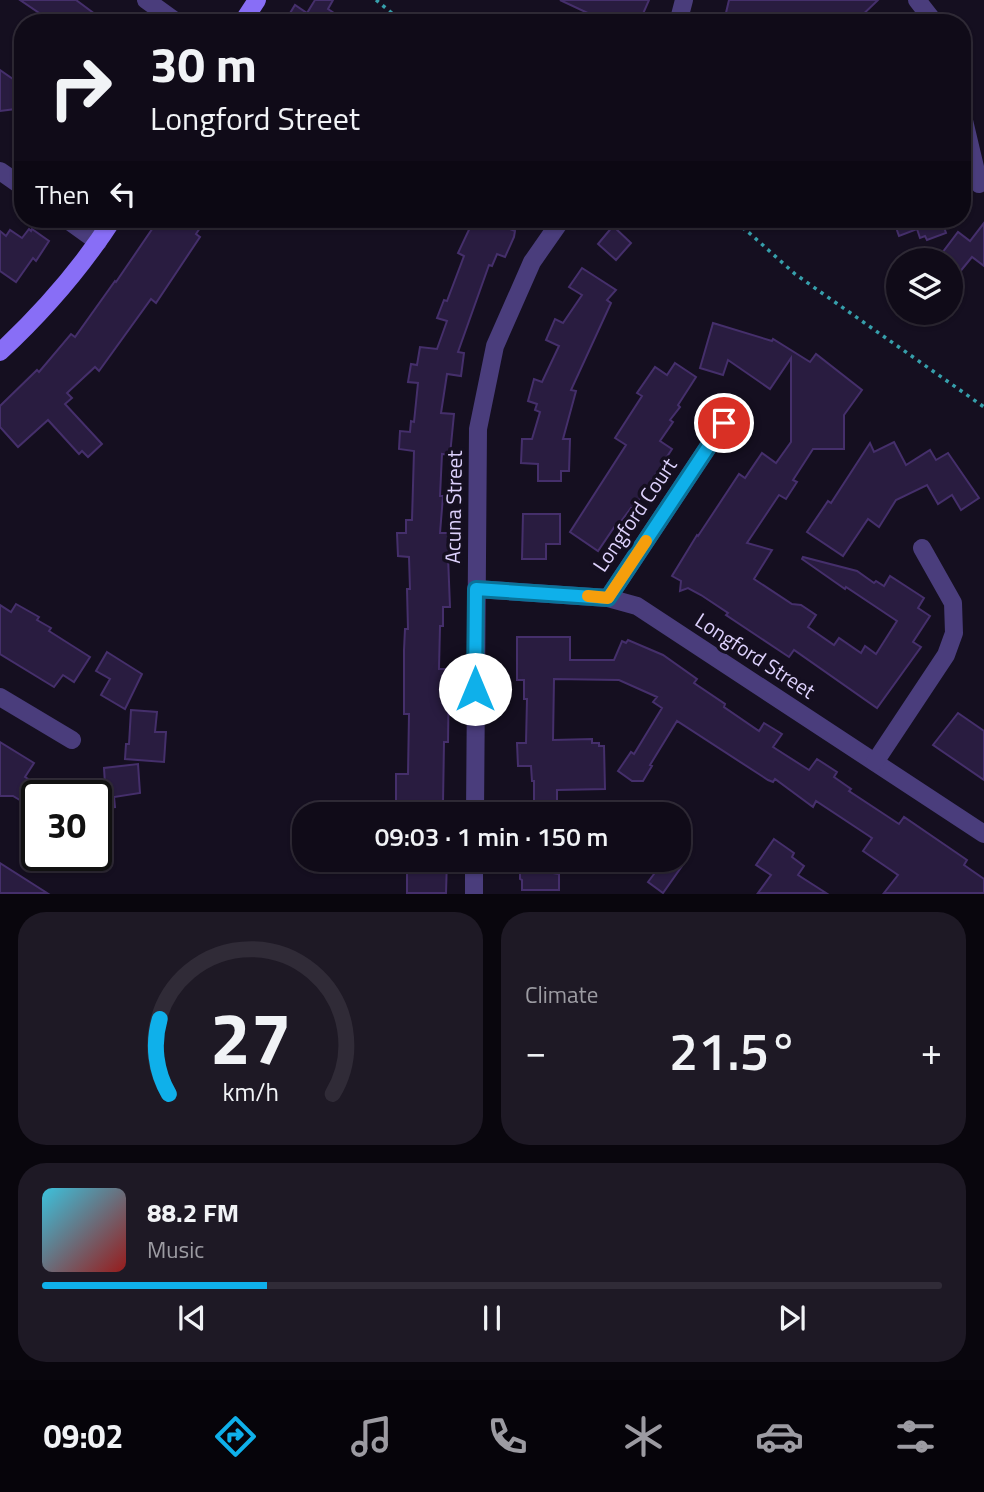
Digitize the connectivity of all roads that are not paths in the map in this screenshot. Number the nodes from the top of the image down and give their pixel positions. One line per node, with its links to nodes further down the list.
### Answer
1 (146, 0): 3 (street)
2 (917, 0): 4 (street)
3 (165, 14)
4 (928, 14)
5 (971, 150): 6 (street)
6 (979, 184)
7 (79, 228): 10 (street)
8 (107, 228): 10 (street)
9 (556, 228): 14 (street, Acuna Street)
10 (98, 242): 11 (street)
11 (0, 352)
12 (724, 423): 15 (street, Longford Court)
13 (922, 548): 18 (street)
14 (476, 589): 15 (street, Longford Street); 19 (street, Acuna Street)
15 (608, 598): 18 (street, Longford Street)
16 (0, 697): 17 (street)
17 (72, 740)
18 (875, 762): 20 (street, Longford Street)
19 (475, 802)
20 (984, 834)
21 (474, 872): 22 (street)
22 (474, 894)

